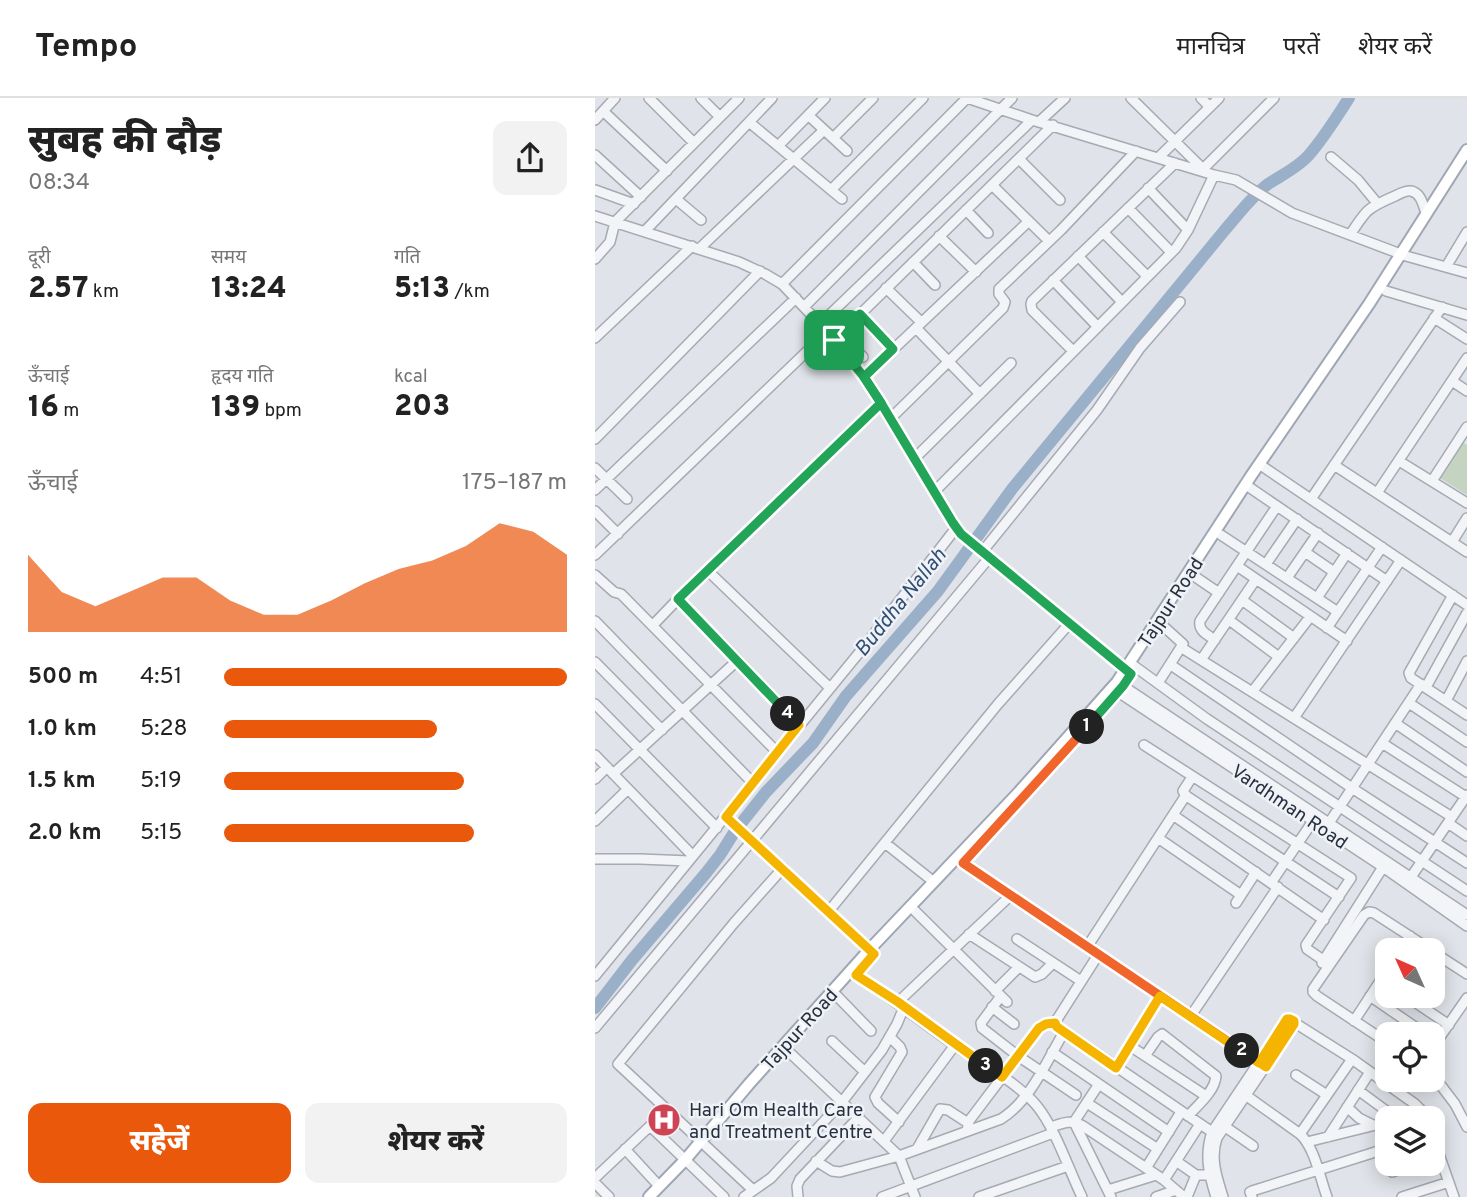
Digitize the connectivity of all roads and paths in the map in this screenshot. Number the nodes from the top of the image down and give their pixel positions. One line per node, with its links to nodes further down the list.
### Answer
1 (615, 98): 18 (street)
2 (649, 98): 28 (street)
3 (701, 98): 20 (street)
4 (739, 98): 20 (street)
5 (772, 98): 23 (street)
6 (825, 98): 19 (street)
7 (873, 98): 26 (street)
8 (923, 98): 46 (street)
9 (967, 98): 17 (street); 80 (street)
10 (1012, 98): 17 (street)
11 (1065, 98): 22 (street)
12 (1131, 98): 27 (street)
13 (1201, 98): 16 (street)
14 (1219, 98): 16 (street)
15 (1274, 98): 40 (street)
16 (1210, 107): 27 (street)
17 (1001, 109): 22 (street); 87 (street)
18 (603, 111): 21 (street); 41 (street)
19 (808, 115): 25 (street); 29 (street)
20 (720, 117): 28 (street)
21 (595, 120)
22 (1036, 120): 24 (street); 92 (street)
23 (749, 122): 29 (street); 47 (street)
24 (1053, 125): 32 (street); 36 (street)
25 (824, 130): 26 (street); 37 (street)
26 (833, 138): 31 (street)
27 (1175, 142): 35 (street); 40 (street)
28 (694, 143): 41 (street)
29 (778, 146): 37 (street)
30 (1467, 150): 54 (main road, Tajpur Road)
31 (847, 151)
32 (1136, 151): 35 (street); 66 (street)
33 (595, 155): 49 (street)
34 (1331, 157): 51 (street)
35 (1158, 158): 39 (street)
36 (1019, 159): 43 (street); 50 (street)
37 (795, 160): 46 (street); 67 (street)
38 (1467, 162): 70 (main road, Tajpur Road)
39 (1175, 163): 40 (street); 44 (street)
40 (1202, 170): 42 (street)
41 (667, 171): 49 (street)
42 (1214, 175): 59 (street); 64 (street)
43 (992, 185): 53 (street); 57 (street)
44 (1149, 188): 52 (street); 59 (street)
45 (595, 190): 49 (street)
46 (831, 190): 48 (street)
47 (676, 199): 56 (street); 60 (street)
48 (842, 199)
49 (637, 200): 58 (street)
50 (1060, 200)
51 (1377, 203): 54 (street); 64 (street)
52 (1128, 208): 61 (street); 69 (street)
53 (966, 211): 63 (street); 65 (street)
54 (1426, 213): 70 (main road, Tajpur Road)
55 (595, 216): 58 (street)
56 (701, 220)
57 (1029, 221): 66 (street); 77 (street)
58 (615, 222): 60 (street); 68 (street)
59 (1188, 230): 69 (street)
60 (645, 231): 67 (street)
61 (1103, 232): 71 (street); 78 (street)
62 (1467, 232): 74 (street)
63 (988, 233)
64 (1350, 235): 70 (street)
65 (939, 236): 73 (street); 77 (street)
66 (1049, 241): 102 (street)
67 (696, 247): 76 (street); 96 (street)
68 (599, 249): 72 (street)
69 (1171, 252): 78 (street)
70 (1403, 255): 74 (street); 83 (main road, Tajpur Road); 115 (main road, Tajpur Road)
71 (1078, 256): 79 (street); 85 (street)
72 (595, 259)
73 (913, 262): 81 (street); 82 (street)
74 (1446, 267): 75 (street)
75 (1465, 270)
76 (759, 271): 80 (street); 111 (street)
77 (975, 272): 93 (street)
78 (1147, 276): 85 (street)
79 (1053, 280): 94 (street); 99 (street)
80 (782, 284): 84 (street)
81 (935, 285)
82 (886, 288): 89 (street); 93 (street)
83 (1386, 291): 88 (street); 115 (main road, Tajpur Road)
84 (796, 298): 87 (street); 117 (street)
85 (1122, 302): 94 (street)
86 (1180, 302): 139 (street)
87 (804, 306): 92 (street)
88 (1442, 307): 90 (street); 91 (street)
89 (860, 314): 95 (street); 98 (street)
90 (1467, 315)
91 (1434, 318): 97 (street); 114 (street)
92 (820, 324): 95 (street)
93 (918, 325): 98 (street); 102 (street)
94 (1098, 327): 99 (street)
95 (833, 335): 100 (street); 104 (street); 132 (street)
96 (595, 338)
97 (1467, 339)
98 (893, 349): 104 (street)
99 (1073, 351): 121 (street)
100 (863, 357)
101 (1467, 358): 105 (street)
102 (948, 362): 107 (street); 109 (street)
103 (1011, 363): 107 (street)
104 (864, 377): 108 (street)
105 (1452, 381): 106 (street); 113 (street)
106 (1467, 391)
107 (980, 394): 112 (street)
108 (881, 403): 109 (street); 146 (street)
109 (890, 419): 112 (street)
110 (1465, 433): 118 (street)
111 (595, 439)
112 (914, 459): 121 (street)
113 (1399, 461): 118 (street); 122 (street)
114 (1334, 465): 122 (street); 124 (street)
115 (1262, 466): 119 (main road, Tajpur Road); 124 (street)
116 (595, 468): 117 (street)
117 (607, 479): 120 (street); 123 (street)
118 (1432, 481): 125 (street)
119 (1248, 487): 126 (street); 133 (main road, Tajpur Road); 178 (main road, Tajpur Road)
120 (595, 490)
121 (934, 492): 130 (street)
122 (1377, 493): 134 (street)
123 (627, 499)
124 (1311, 499): 135 (street)
125 (1467, 503)
126 (1277, 506): 129 (street); 136 (street)
127 (595, 511): 132 (street)
128 (1467, 518): 134 (street)
129 (1297, 519): 131 (street); 143 (street)
130 (959, 531): 139 (street); 184 (street)
131 (1318, 533): 137 (street); 140 (street)
132 (618, 534): 141 (street)
133 (1221, 535): 136 (street); 149 (main road, Tajpur Road)
134 (1452, 542): 138 (street)
135 (1382, 547): 142 (street); 145 (street)
136 (1247, 551): 143 (street); 144 (street)
137 (1305, 552): 147 (street); 150 (street)
138 (1467, 552)
139 (983, 553): 164 (street); 220 (street)
140 (1347, 553): 145 (street); 147 (street)
141 (595, 555)
142 (1401, 560): 152 (street); 154 (street)
143 (1266, 564): 150 (street)
144 (1237, 566): 151 (street); 153 (street)
145 (1368, 567): 152 (street); 159 (street)
146 (707, 570): 156 (street); 184 (street)
147 (1334, 572): 155 (street)
148 (595, 575): 165 (street)
149 (1194, 576): 153 (street); 166 (main road, Tajpur Road)
150 (1287, 578): 155 (street)
151 (1256, 579): 157 (street); 161 (street)
152 (1387, 581): 170 (street)
153 (1219, 593): 169 (street)
154 (1453, 595): 158 (street); 182 (street)
155 (1317, 598): 159 (street)
156 (678, 599): 165 (street); 173 (street)
157 (1242, 600): 162 (street); 168 (street)
158 (1467, 605)
159 (1338, 612): 167 (street)
160 (1467, 613): 182 (street)
161 (1310, 617): 167 (street); 168 (street)
162 (1229, 620): 169 (street); 172 (street)
163 (595, 621): 189 (street)
164 (1069, 624): 178 (street); 223 (street)
165 (653, 625): 181 (street)
166 (1162, 625): 171 (street); 178 (main road, Tajpur Road)
167 (1327, 628): 170 (street)
168 (1294, 638): 172 (street)
169 (1215, 640): 174 (street)
170 (1347, 641): 191 (street)
171 (1182, 648): 174 (street); 177 (street)
172 (1279, 657): 185 (street)
173 (738, 660): 181 (street); 193 (street)
174 (1202, 660): 185 (street)
175 (1467, 661): 179 (street)
176 (595, 663): 194 (street)
177 (1171, 664): 180 (street); 207 (street)
178 (1130, 669): 180 (street); 183 (main road, Tajpur Road)
179 (1463, 680): 186 (street)
180 (1158, 683): 211 (street)
181 (712, 685): 189 (street); 199 (street)
182 (1423, 685): 186 (street); 187 (street)
183 (1118, 687): 216 (street, Vardhman Road); 217 (street, Vardhman Road); 229 (main road, Tajpur Road); 236 (main road, Tajpur Road)
184 (830, 688): 193 (street)
185 (1252, 692): 191 (street)
186 (1446, 701): 190 (street)
187 (1409, 703): 192 (street); 195 (street)
188 (596, 706): 198 (street)
189 (684, 711): 194 (street); 206 (street)
190 (1467, 715)
191 (1294, 718): 201 (street)
192 (1395, 723): 196 (street); 203 (street)
193 (799, 725): 199 (street)
194 (662, 730): 198 (street)
195 (1467, 742)
196 (1382, 743): 201 (street); 210 (street)
197 (1145, 745): 204 (street)
198 (639, 751): 202 (street); 218 (street)
199 (777, 752): 206 (street)
200 (595, 755): 202 (street)
201 (1368, 763): 207 (street); 214 (street)
202 (610, 771): 205 (street); 208 (street)
203 (1467, 772)
204 (1192, 777): 209 (street); 224 (street)
205 (595, 779)
206 (752, 782): 213 (street)
207 (1352, 788): 211 (street); 222 (street)
208 (628, 790): 215 (street); 225 (street)
209 (1186, 795): 212 (street); 227 (street)
210 (1466, 796): 214 (street)
211 (1339, 807): 217 (street); 228 (street)
212 (1173, 815): 221 (street); 233 (street)
213 (729, 819): 218 (street); 220 (street)
214 (1450, 820): 219 (street); 222 (street)
215 (595, 821)
216 (1313, 821): 224 (street); 231 (street, Vardhman Road)
217 (1329, 823): 235 (street, Vardhman Road)
218 (717, 828): 225 (street)
219 (1467, 836)
220 (750, 838): 232 (street); 279 (street)
221 (1158, 838): 233 (street); 251 (street)
222 (1435, 842): 228 (street); 230 (street)
223 (885, 843): 236 (street); 242 (street)
224 (1298, 844): 227 (street); 234 (street)
225 (691, 858): 226 (street); 261 (street)
226 (595, 859)
227 (1286, 862): 237 (street); 241 (street)
228 (1422, 862): 235 (street); 239 (street)
229 (963, 863): 240 (street); 243 (main road, Tajpur Road)
230 (1467, 863)
231 (1383, 867): 235 (street, Vardhman Road); 238 (street)
232 (783, 868): 242 (street); 313 (street)
233 (1256, 872): 237 (street)
234 (1351, 878): 238 (street); 241 (street)
235 (1408, 881): 244 (street, Vardhman Road); 246 (street, Vardhman Road)
236 (934, 882): 253 (main road, Tajpur Road)
237 (1275, 885): 245 (street); 273 (street)
238 (1367, 890): 255 (street)
239 (1467, 891)
240 (1010, 896): 247 (street); 251 (street)
241 (1339, 897): 245 (street)
242 (829, 911): 253 (street)
243 (915, 911): 252 (street); 253 (main road, Tajpur Road)
244 (1467, 915)
245 (1324, 920): 255 (street)
246 (1467, 926)
247 (969, 934): 252 (street); 258 (street)
248 (1410, 936): 249 (street); 262 (street)
249 (1413, 938)
250 (1017, 939): 257 (street)
251 (1087, 947): 254 (street)
252 (954, 949): 266 (street); 270 (street)
253 (872, 952): 260 (main road, Tajpur Road); 331 (main road, Tajpur Road)
254 (1098, 954): 263 (street); 267 (street)
255 (1323, 960): 262 (street)
256 (1445, 960): 259 (street)
257 (1053, 963): 258 (street); 263 (street)
258 (1019, 967): 266 (street)
259 (1467, 974)
260 (856, 975): 265 (main road, Tajpur Road); 270 (street)
261 (595, 976)
262 (1320, 979): 274 (street)
263 (1081, 981): 276 (street)
264 (1375, 991): 268 (street)
265 (837, 996): 281 (street); 288 (main road, Tajpur Road)
266 (1001, 996): 271 (street)
267 (1160, 996): 273 (street); 287 (street)
268 (1370, 996): 274 (street); 275 (street)
269 (1467, 998): 278 (street)
270 (901, 1005): 284 (street); 286 (street)
271 (992, 1007): 277 (street); 290 (street)
272 (1424, 1008): 278 (street)
273 (1190, 1017): 293 (street)
274 (1354, 1021): 283 (street)
275 (1408, 1022)
276 (1055, 1023): 282 (street); 290 (street)
277 (1014, 1024)
278 (1449, 1025): 280 (street)
279 (595, 1028)
280 (1445, 1030)
281 (871, 1031)
282 (1064, 1032): 289 (street); 294 (street)
283 (1375, 1035)
284 (890, 1037): 296 (street); 316 (street)
285 (832, 1041): 296 (street)
286 (955, 1045): 299 (street); 316 (street)
287 (1130, 1046): 291 (street); 294 (street)
288 (787, 1051): 308 (street); 331 (main road, Tajpur Road)
289 (1052, 1052): 295 (street); 300 (street)
290 (1018, 1056): 295 (street); 299 (street)
291 (1145, 1056): 307 (street); 307 (street)
292 (1352, 1059): 293 (street); 297 (street); 306 (street)
293 (1262, 1065): 303 (street)
294 (1116, 1068): 314 (street)
295 (1041, 1071): 304 (street); 305 (street)
296 (865, 1072): 308 (street)
297 (1370, 1072): 301 (street); 311 (street)
298 (1296, 1075): 306 (street)
299 (1002, 1077): 304 (street); 322 (street)
300 (1099, 1084): 309 (street); 325 (street)
301 (1358, 1090): 310 (street); 312 (street)
302 (1445, 1091): 323 (street)
303 (1243, 1093): 321 (street); 326 (street); 327 (street)
304 (1027, 1095): 322 (street); 324 (street)
305 (1076, 1095)
306 (1327, 1095): 327 (street)
307 (1206, 1096): 314 (street)
308 (842, 1102): 315 (street); 351 (street)
309 (1087, 1103): 317 (street); 335 (street)
310 (1380, 1106)
311 (1417, 1106)
312 (1347, 1107): 319 (street); 328 (street)
313 (667, 1110): 320 (street); 331 (street)
314 (1185, 1114): 318 (street); 325 (street)
315 (859, 1117): 329 (street); 338 (street)
316 (899, 1122): 329 (street)
317 (1074, 1122): 324 (street); 342 (street); 355 (street)
318 (1200, 1124): 326 (street); 339 (street)
319 (1373, 1125): 328 (street)
320 (650, 1126): 333 (street); 340 (street)
321 (1224, 1126): 332 (street); 368 (street)
322 (968, 1127): 334 (street); 334 (street)
323 (1467, 1127)
324 (1052, 1130): 341 (street); 350 (street)
325 (1169, 1132): 335 (street)
326 (1212, 1132): 346 (street)
327 (1300, 1134): 330 (street)
328 (1328, 1137): 330 (street)
329 (884, 1141): 337 (street)
330 (1307, 1142): 343 (street)
331 (704, 1144): 340 (main road, Tajpur Road); 351 (street)
332 (1253, 1146)
333 (625, 1149): 348 (street); 353 (street)
334 (917, 1149): 337 (street)
335 (1158, 1149): 342 (street)
336 (1375, 1152): 343 (street)
337 (899, 1156): 338 (street); 350 (street)
338 (816, 1161): 360 (street)
339 (1176, 1161): 345 (street); 347 (street)
340 (687, 1163): 353 (main road, Tajpur Road); 358 (street)
341 (1068, 1166): 363 (street); 364 (street)
342 (1146, 1168): 347 (street)
343 (1318, 1170): 369 (street); 370 (street)
344 (1445, 1173): 349 (street)
345 (1196, 1175): 346 (street); 366 (street)
346 (1209, 1175): 367 (street)
347 (1160, 1177): 352 (street); 355 (street)
348 (595, 1181): 356 (street)
349 (1449, 1182): 354 (street); 372 (street)
350 (911, 1186): 361 (street); 362 (street)
351 (753, 1190): 359 (street)
352 (1176, 1190): 365 (street); 366 (street)
353 (659, 1192): 357 (main road, Tajpur Road)
354 (1431, 1192): 371 (street)
355 (1109, 1194)
356 (609, 1197)
357 (649, 1197)
358 (724, 1197)
359 (744, 1197)
360 (797, 1197)
361 (882, 1197)
362 (915, 1197)
363 (979, 1197)
364 (1081, 1197)
365 (1156, 1197)
366 (1185, 1197)
367 (1216, 1197)
368 (1223, 1197)
369 (1252, 1197)
370 (1327, 1197)
371 (1402, 1197)
372 (1454, 1197)

